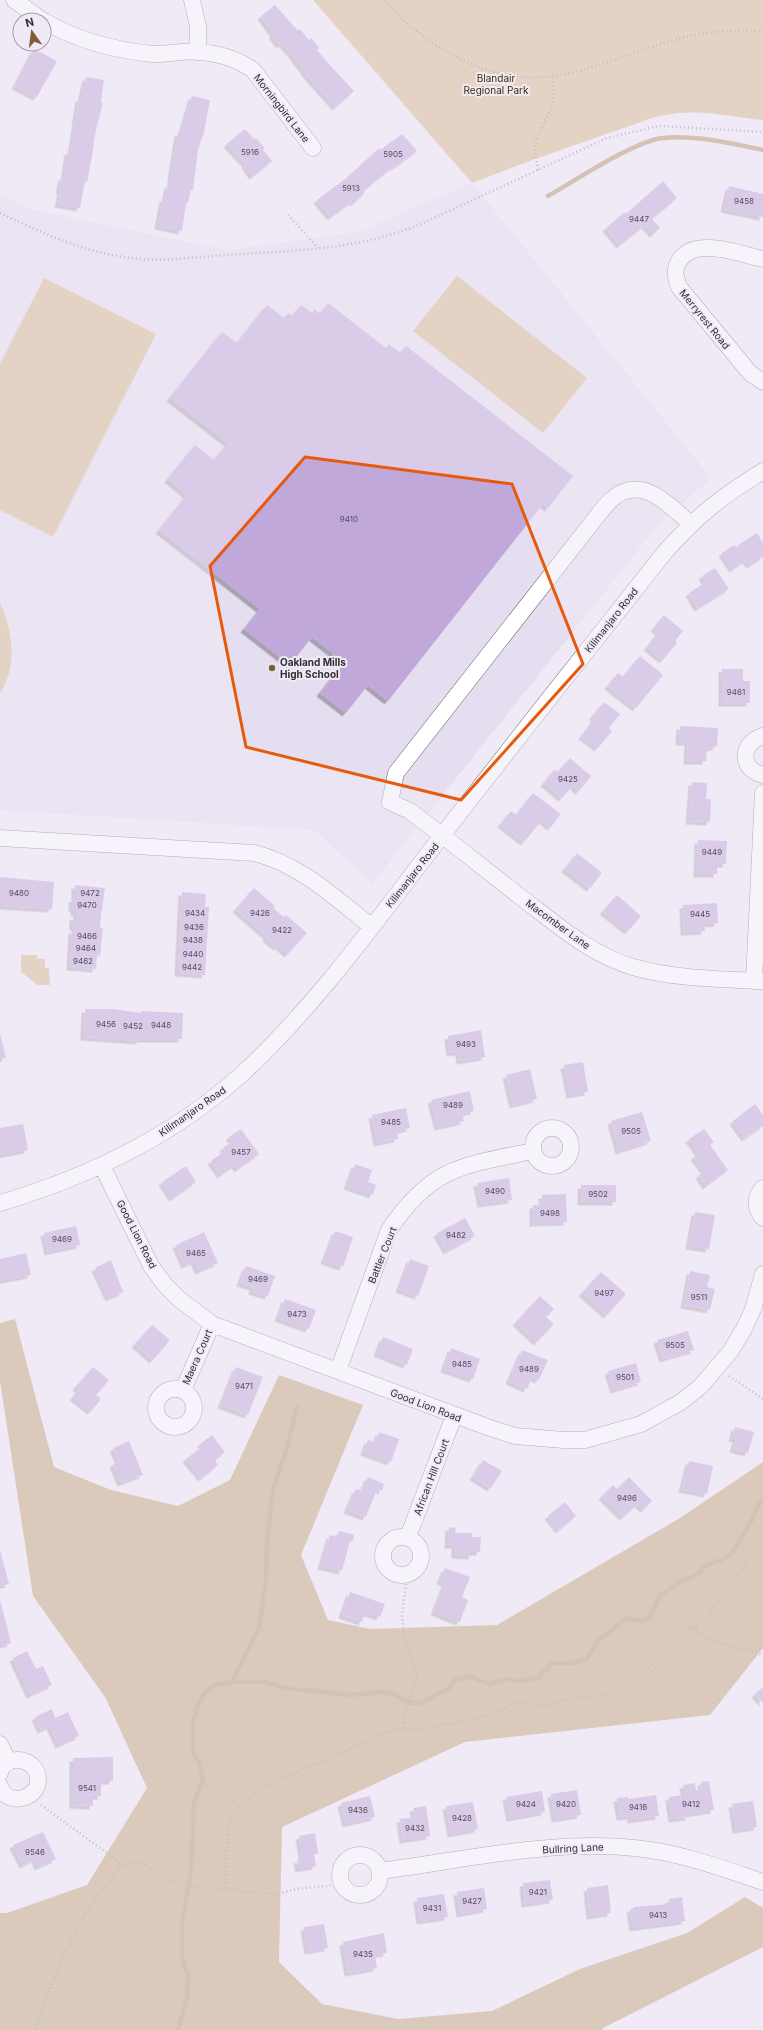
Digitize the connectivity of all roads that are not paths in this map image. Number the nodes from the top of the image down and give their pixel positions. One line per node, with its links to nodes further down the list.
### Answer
1 (14, 0): 3 (street, Morningbird Lane)
2 (192, 0): 5 (street)
3 (31, 12)
4 (52, 25): 5 (street, Morningbird Lane)
5 (198, 51): 6 (street, Morningbird Lane)
6 (313, 148)
7 (763, 259): 8 (street, Merryrest Road)
8 (763, 382)
9 (763, 471): 10 (street, Kilimanjaro Road)
10 (691, 524): 14 (street, Kilimanjaro Road); 14 (street, Macomber Lane)
11 (763, 736): 12 (street)
12 (763, 775)
13 (763, 793): 17 (street)
14 (442, 836): 16 (street, Kilimanjaro Road); 17 (street, Macomber Lane)
15 (0, 838): 16 (street)
16 (372, 927): 19 (street, Kilimanjaro Road)
17 (758, 981)
18 (533, 1151): 25 (street, Battler Court)
19 (102, 1166): 21 (street, Kilimanjaro Road); 24 (street, Good Lion Road)
20 (763, 1188): 22 (street)
21 (0, 1202)
22 (763, 1218)
23 (763, 1274): 27 (street, Good Lion Road)
24 (212, 1324): 25 (street, Good Lion Road); 26 (street, Maera Court)
25 (338, 1371): 27 (street, Good Lion Road)
26 (183, 1390)
27 (454, 1416): 28 (street, African Hill Court)
28 (408, 1537): 28 (street)
29 (0, 1744): 30 (street)
30 (4, 1768): 31 (street)
31 (0, 1786)
32 (380, 1871): 32 (street); 33 (street, Bullring Lane)
33 (763, 1882)

